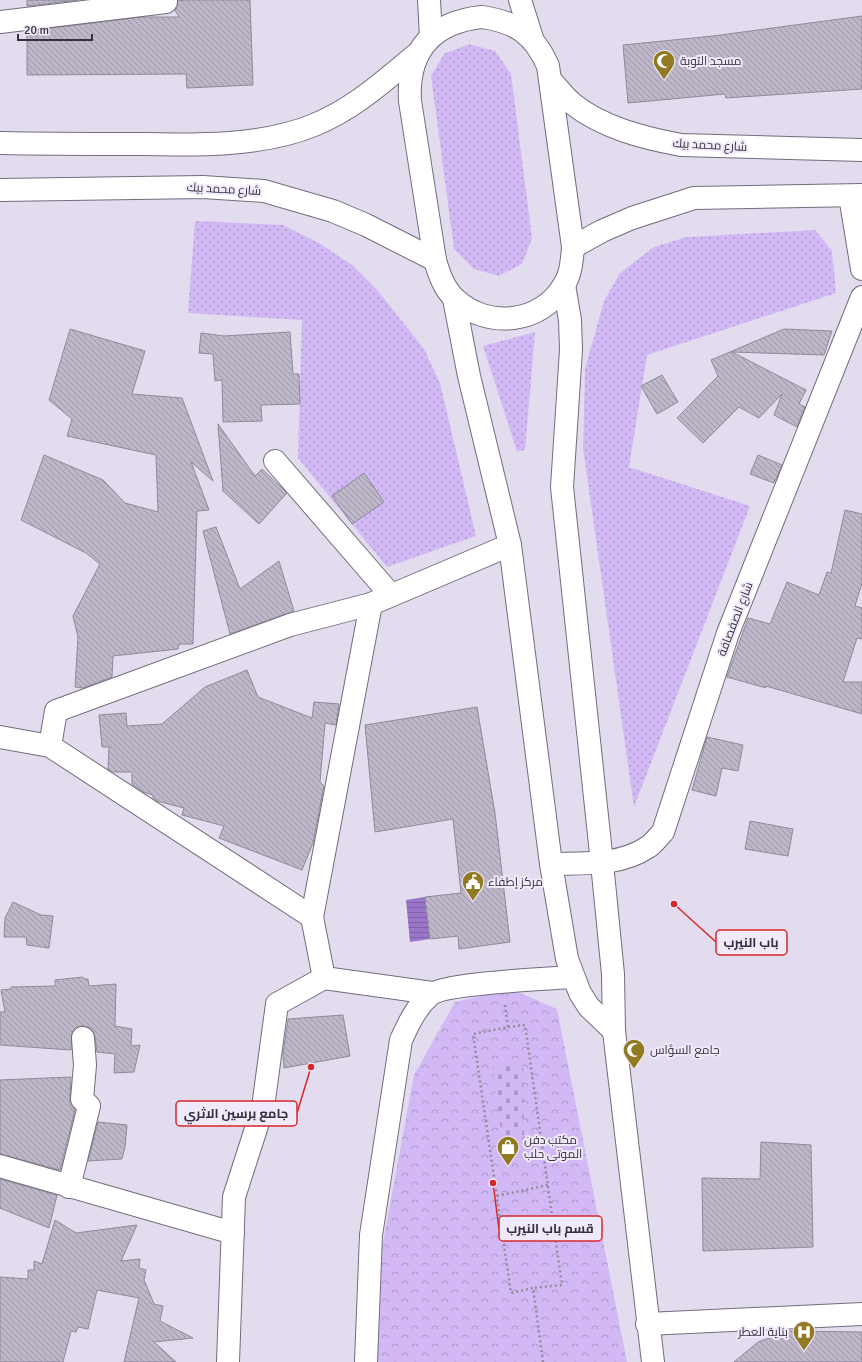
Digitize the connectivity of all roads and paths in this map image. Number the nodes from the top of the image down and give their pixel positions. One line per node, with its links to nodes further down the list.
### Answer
1 (166, 0): 4 (main road)
2 (429, 0): 6 (main road)
3 (520, 0): 5 (main road)
4 (0, 22)
5 (532, 38): 6 (main road); 7 (main road)
6 (425, 45): 8 (main road); 13 (main road)
7 (552, 82): 9 (main road, شارع محمد بيك); 12 (main road)
8 (0, 143)
9 (862, 150)
10 (0, 190): 13 (main road, شارع محمد بيك)
11 (856, 196): 12 (main road); 14 (main road)
12 (573, 247): 15 (main road)
13 (435, 260): 17 (main road)
14 (862, 269)
15 (564, 285): 17 (main road); 24 (main road)
16 (862, 297): 24 (main road, شارع الصفصافة)
17 (454, 299): 19 (main road)
18 (275, 461): 20 (main road)
19 (510, 545): 20 (main road); 25 (main road)
20 (390, 594): 21 (main road)
21 (371, 604): 23 (main road); 26 (main road)
22 (0, 737): 23 (main road)
23 (50, 746): 26 (main road)
24 (602, 863): 25 (main road, شارع الصفصافة); 32 (main road)
25 (551, 864): 27 (main road)
26 (312, 917): 28 (main road)
27 (572, 977): 29 (main road); 32 (main road)
28 (324, 978): 30 (main road); 38 (main road)
29 (502, 982): 30 (main road); 31 (path)
30 (432, 993): 43 (main road)
31 (508, 1027): 35 (path); 37 (path)
32 (614, 1031): 41 (main road)
33 (83, 1038): 36 (main road)
34 (0, 1166): 36 (main road)
35 (548, 1185): 37 (path); 39 (path)
36 (69, 1187): 38 (main road)
37 (497, 1196): 39 (path)
38 (233, 1233): 42 (main road)
39 (533, 1288): 44 (path)
40 (862, 1314): 41 (main road)
41 (647, 1324): 45 (main road)
42 (228, 1362)
43 (366, 1362)
44 (543, 1362)
45 (653, 1362)

